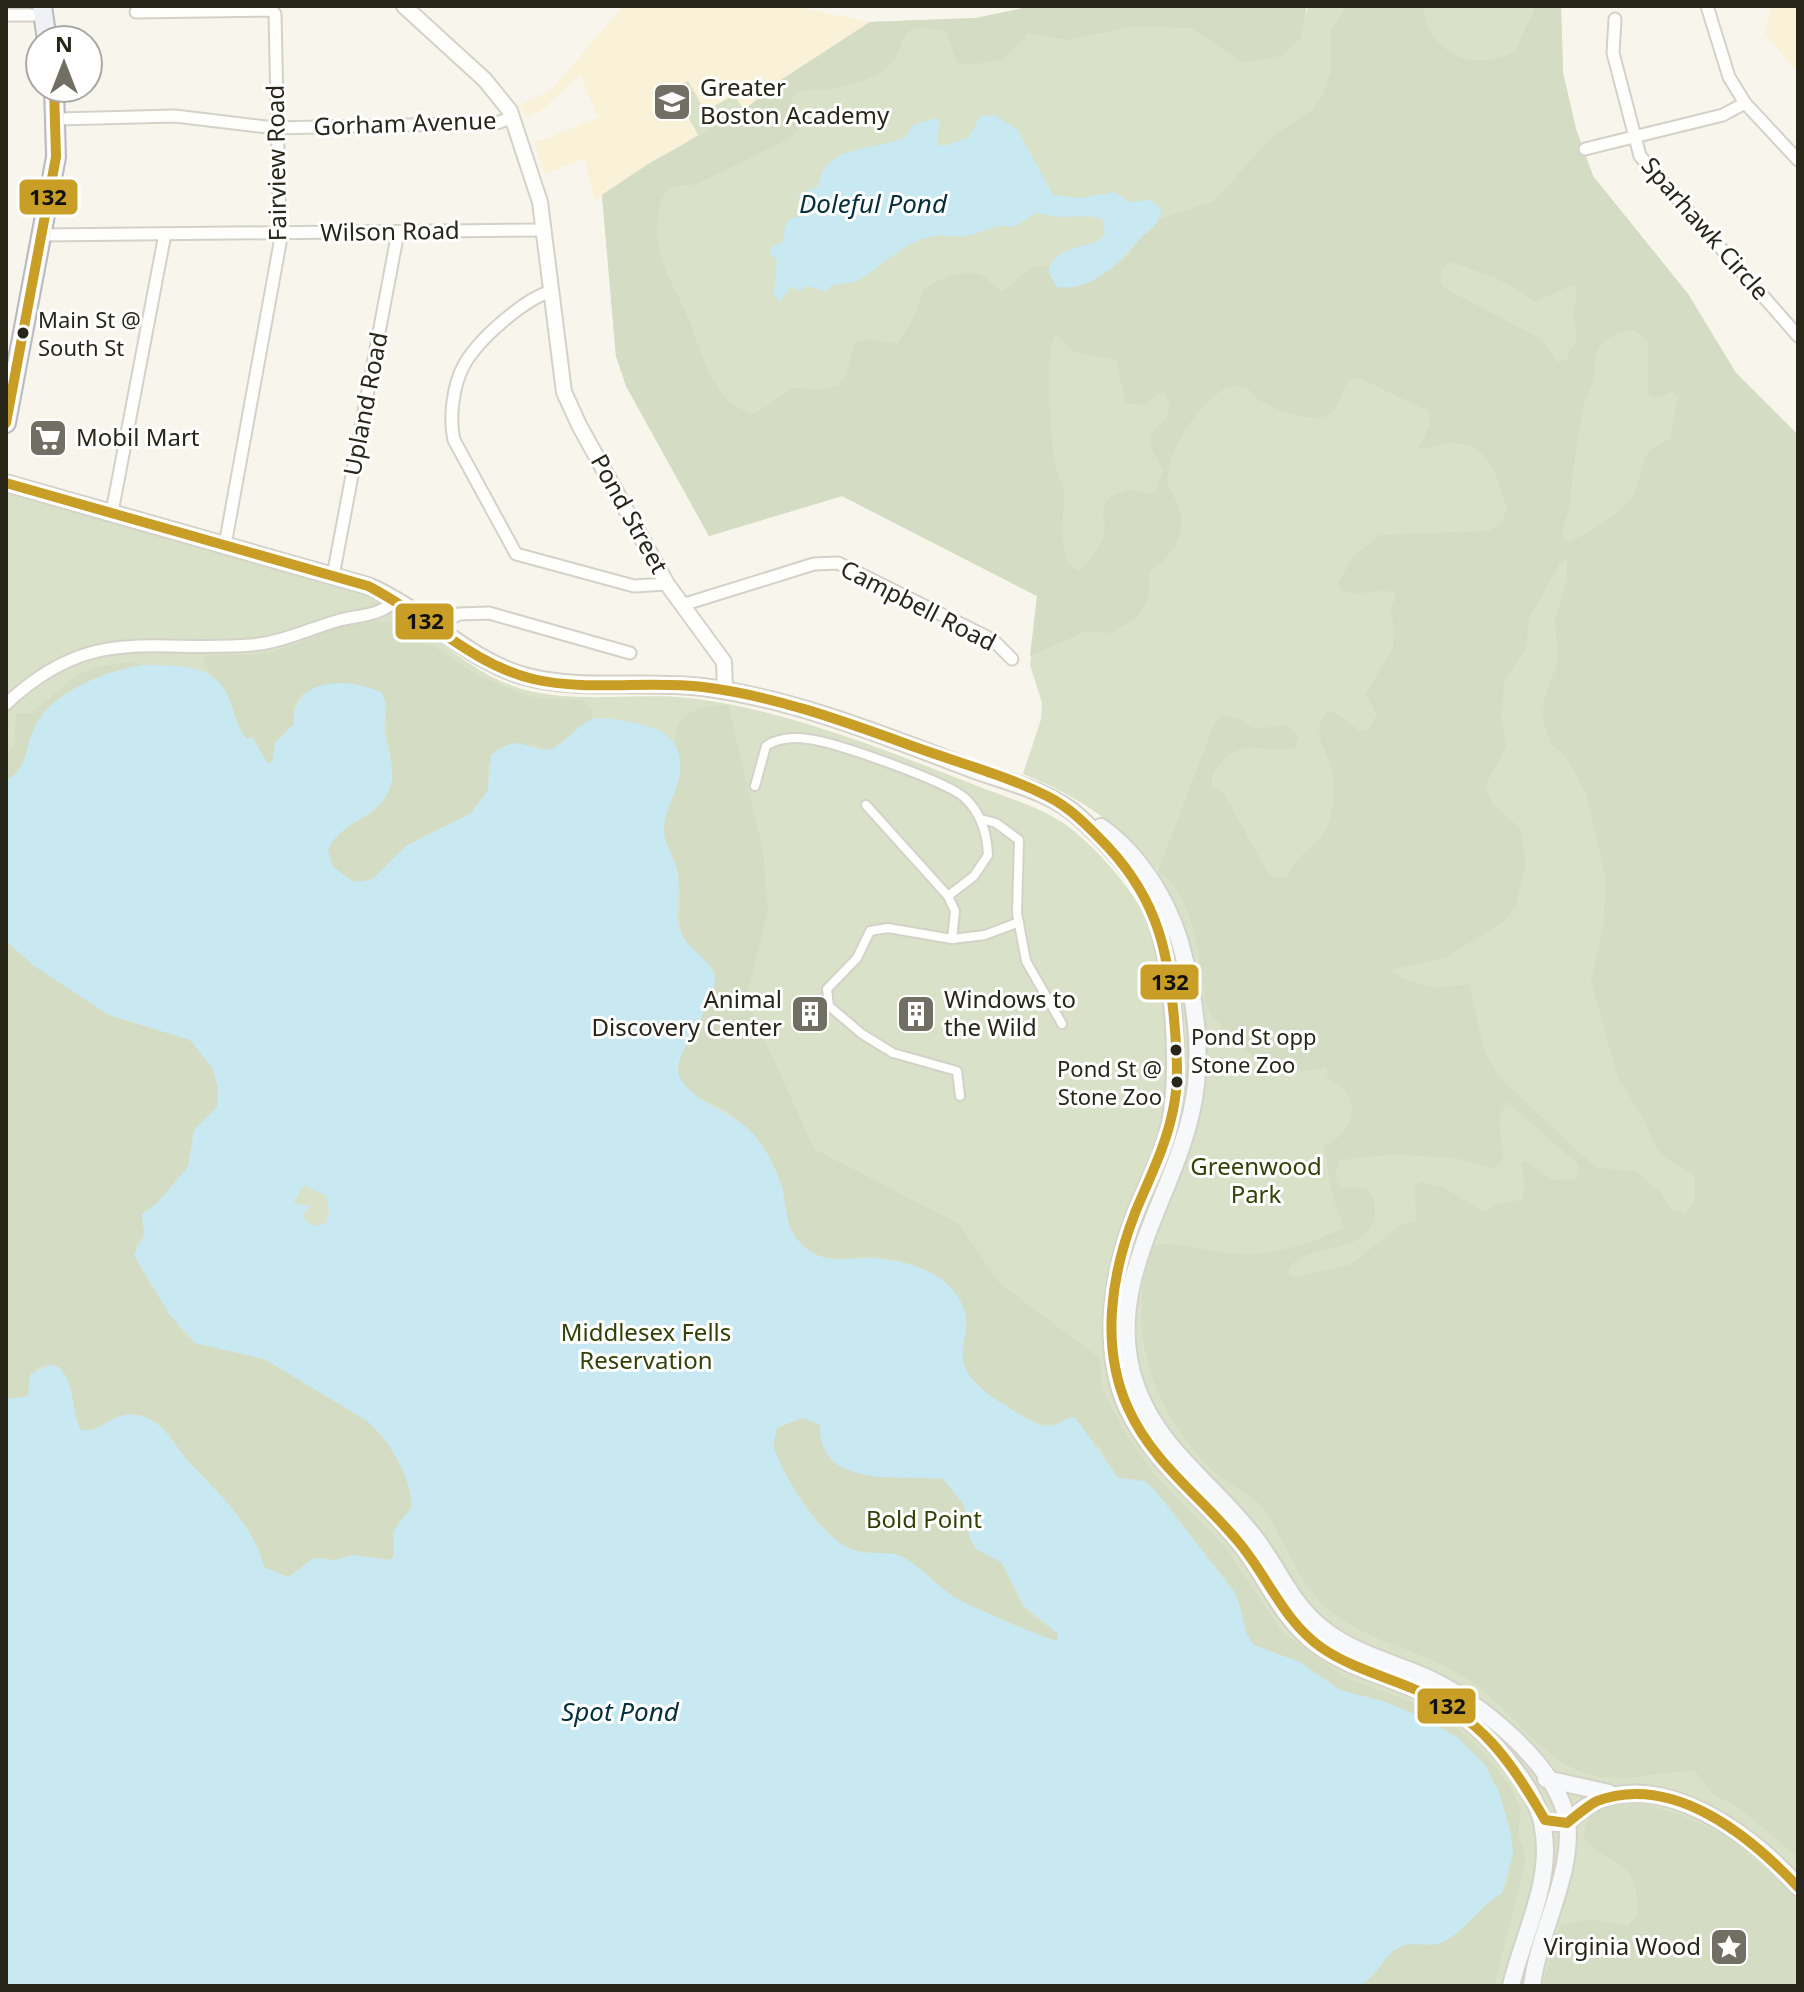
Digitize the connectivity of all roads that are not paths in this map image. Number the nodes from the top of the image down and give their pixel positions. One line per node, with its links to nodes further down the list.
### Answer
1 (404, 6): 9 (street, Pond Street)
2 (1707, 6): 7 (street)
3 (43, 11): 5 (street)
4 (136, 12): 11 (street, Fairview Road)
5 (6, 15)
6 (1615, 19): 12 (street, Sparhawk Circle)
7 (1745, 103): 12 (street); 14 (street)
8 (56, 104): 10 (main road)
9 (513, 117): 11 (street, Gorham Avenue); 15 (street, Pond Street)
10 (58, 119): 11 (street, Gorham Avenue); 19 (main road)
11 (278, 128): 17 (street, Fairview Road)
12 (1633, 138): 13 (street); 21 (street, Sparhawk Circle)
13 (1585, 149)
14 (1798, 160)
15 (545, 230): 16 (street, Wilson Road); 20 (street, Pond Street)
16 (398, 232): 17 (street, Wilson Road); 26 (street, Upland Road)
17 (280, 233): 18 (street, Wilson Road); 25 (street, Fairview Road)
18 (165, 234): 19 (street, Wilson Road); 24 (street)
19 (42, 235): 22 (main road)
20 (551, 291): 27 (street, Pond Street); 27 (street)
21 (1798, 336)
22 (6, 423)
23 (6, 483): 24 (main road)
24 (112, 512): 25 (main road)
25 (225, 545): 26 (main road)
26 (333, 576): 28 (main road)
27 (667, 584): 29 (street, Pond Street)
28 (396, 599): 30 (main road); 34 (street)
29 (682, 605): 32 (street, Campbell Road); 33 (street, Pond Street)
30 (436, 626): 31 (street); 33 (main road)
31 (630, 653)
32 (1012, 659)
33 (725, 690): 37 (main road)
34 (6, 704)
35 (755, 786): 38 (street)
36 (866, 805): 39 (street)
37 (1075, 813): 44 (main road); 45 (main road)
38 (981, 819): 39 (street); 40 (street)
39 (948, 896): 41 (street)
40 (1019, 922): 41 (street); 42 (street)
41 (952, 939): 43 (street)
42 (1062, 1024)
43 (960, 1096)
44 (1549, 1778): 45 (main road); 46 (main road); 48 (main road)
45 (1531, 1793): 47 (main road)
46 (1614, 1794): 48 (main road); 49 (main road)
47 (1541, 1817): 48 (main road); 50 (main road)
48 (1567, 1823): 51 (main road)
49 (1798, 1887)
50 (1511, 1986)
51 (1532, 1986)

